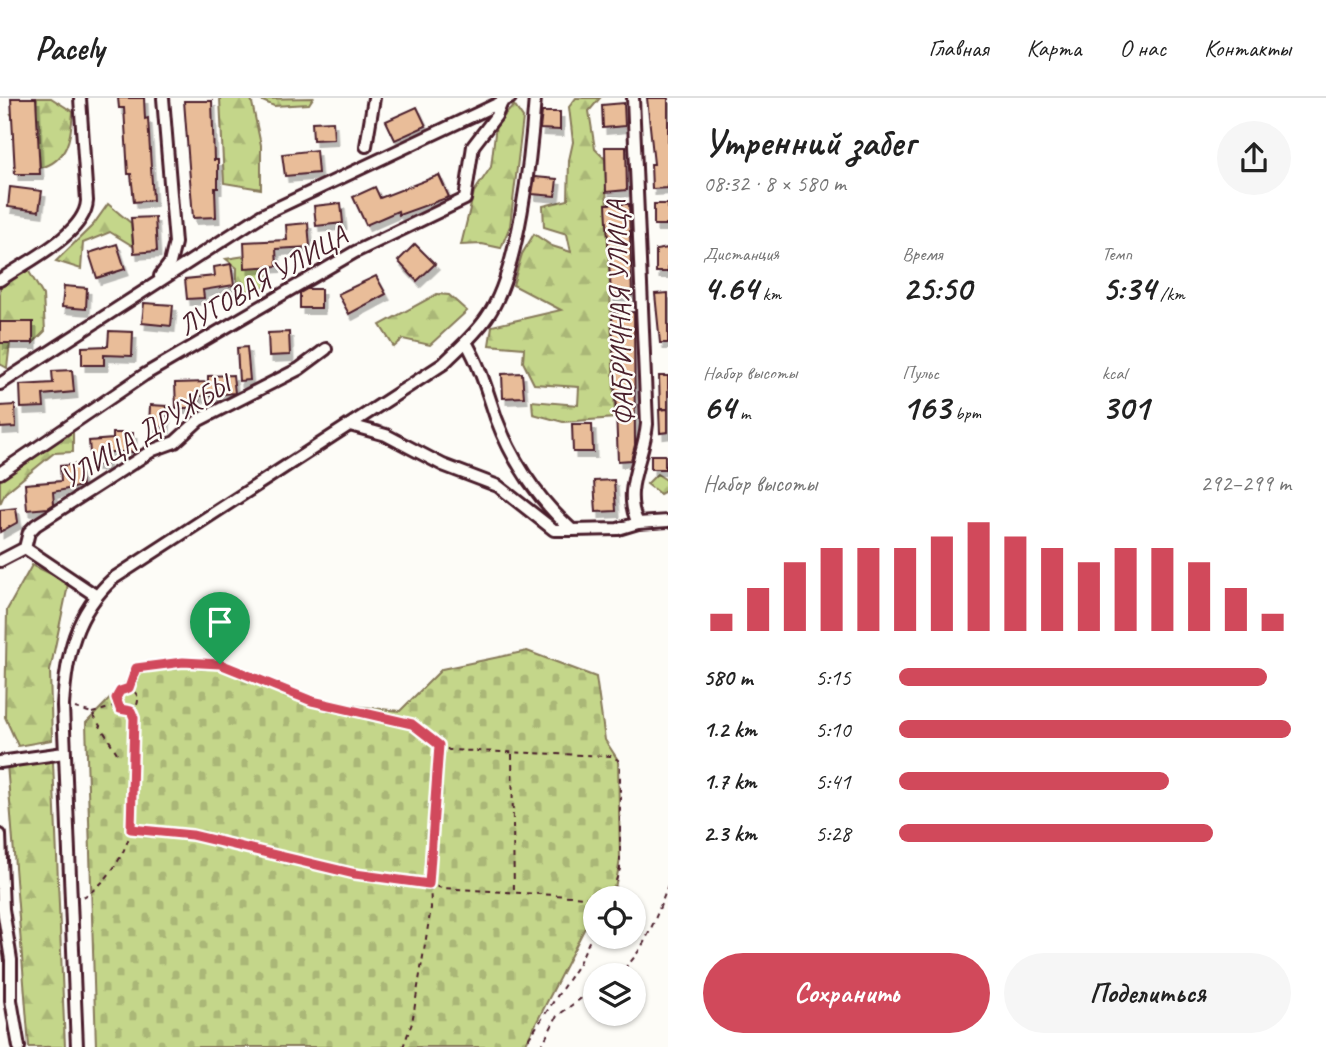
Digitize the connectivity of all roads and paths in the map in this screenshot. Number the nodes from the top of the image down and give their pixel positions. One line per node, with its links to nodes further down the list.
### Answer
1 (80, 98): 10 (street)
2 (163, 98): 8 (street, ЛУГОВАЯ УЛИЦА)
3 (374, 98): 7 (street)
4 (535, 98): 12 (street)
5 (634, 98): 18 (street, ФАБРИЧНАЯ УЛИЦА)
6 (506, 100): 9 (street, ЛУГОВАЯ УЛИЦА); 16 (street, ЛУГОВАЯ УЛИЦА)
7 (366, 146)
8 (175, 243): 9 (street); 11 (street, ЛУГОВАЯ УЛИЦА)
9 (188, 262): 11 (street, ЛУГОВАЯ УЛИЦА)
10 (0, 280)
11 (149, 287): 14 (street, ЛУГОВАЯ УЛИЦА)
12 (466, 342): 15 (street); 19 (street)
13 (326, 349): 20 (street, УЛИЦА ДРУЖБЫ)
14 (0, 384)
15 (350, 425): 19 (street); 22 (street)
16 (0, 473)
17 (668, 521): 18 (street)
18 (638, 523): 19 (street)
19 (572, 530)
20 (25, 548): 21 (street, УЛИЦА ДРУЖБЫ); 22 (street)
21 (0, 561)
22 (95, 595): 24 (street)
23 (129, 688): 25 (path); 26 (path); 28 (path)
24 (63, 706): 27 (path); 29 (street)
25 (117, 706): 26 (path); 27 (path)
26 (131, 711): 33 (path)
27 (92, 713): 30 (path)
28 (439, 745): 31 (path); 35 (path)
29 (64, 753): 32 (street); 40 (street)
30 (117, 753)
31 (512, 753): 36 (path); 38 (path)
32 (0, 762)
33 (131, 829): 35 (path); 40 (path)
34 (0, 835): 44 (street)
35 (429, 884): 38 (path); 46 (path)
36 (614, 886)
37 (668, 886): 42 (path)
38 (514, 892): 39 (path)
39 (583, 897)
40 (71, 900): 45 (street)
41 (586, 949): 47 (path)
42 (631, 963)
43 (583, 997): 48 (path)
44 (19, 1047)
45 (77, 1047)
46 (403, 1047)
47 (523, 1047)
48 (541, 1047)

